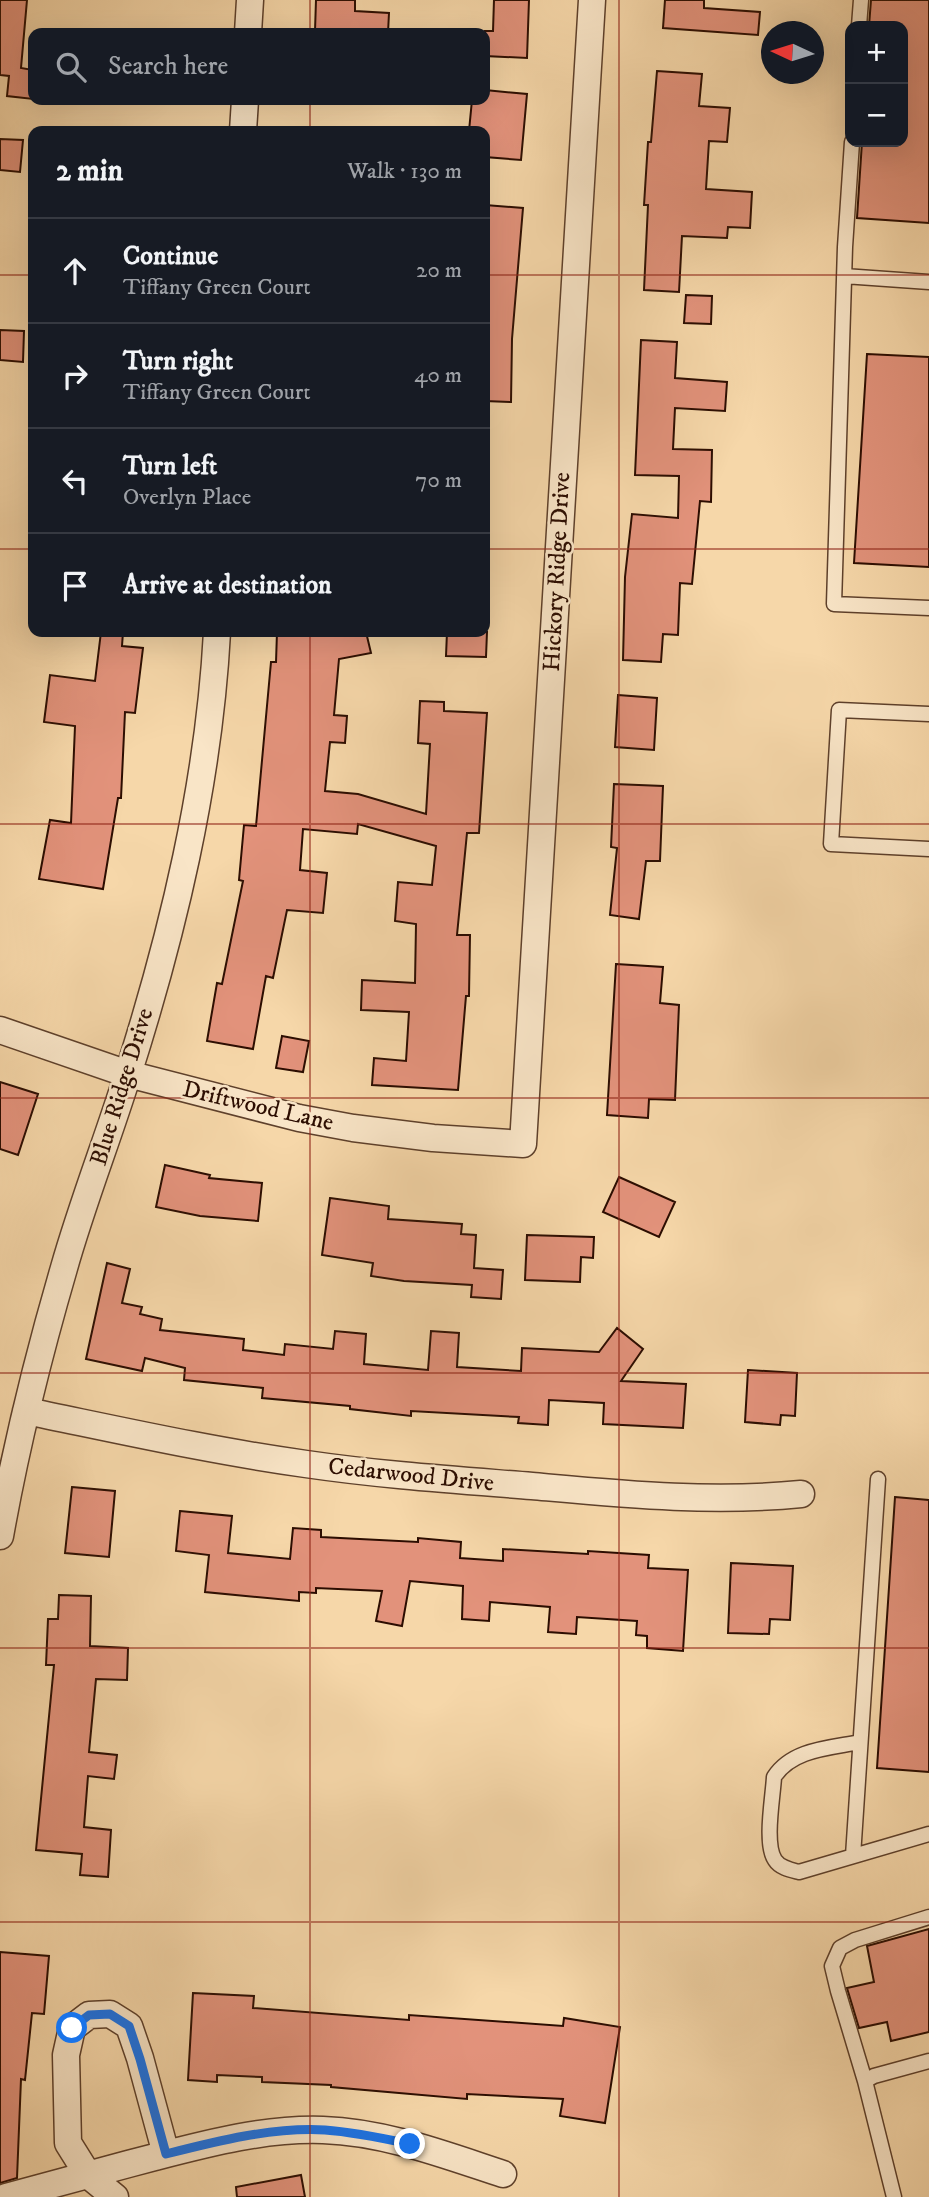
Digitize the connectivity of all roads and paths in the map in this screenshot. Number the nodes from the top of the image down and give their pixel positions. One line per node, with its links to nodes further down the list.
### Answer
1 (250, 0): 5 (street)
2 (592, 0): 17 (street, Hickory Ridge Drive)
3 (861, 0): 4 (lane)
4 (859, 21)
5 (248, 28)
6 (245, 105): 7 (street)
7 (243, 126)
8 (852, 147): 9 (lane)
9 (844, 276): 10 (lane); 11 (lane)
10 (929, 282)
11 (929, 608)
12 (216, 637): 16 (street, Blue Ridge Drive)
13 (929, 713): 14 (lane)
14 (929, 849)
15 (0, 1030): 16 (street, Driftwood Lane)
16 (128, 1074): 17 (street, Driftwood Lane); 18 (street, Blue Ridge Drive)
17 (523, 1144)
18 (26, 1411): 20 (street, Cedarwood Drive); 21 (street, Blue Ridge Drive)
19 (878, 1479): 22 (lane)
20 (801, 1494)
21 (0, 1536)
22 (860, 1742): 24 (lane); 24 (lane)
23 (929, 1834): 24 (lane)
24 (853, 1856)
25 (929, 1917): 27 (lane)
26 (929, 2061): 27 (lane)
27 (865, 2081): 33 (lane)
28 (166, 2154): 29 (street); 30 (street); 30 (street)
29 (503, 2174)
30 (85, 2186): 31 (street); 32 (street)
31 (6, 2197)
32 (115, 2197)
33 (894, 2197)

